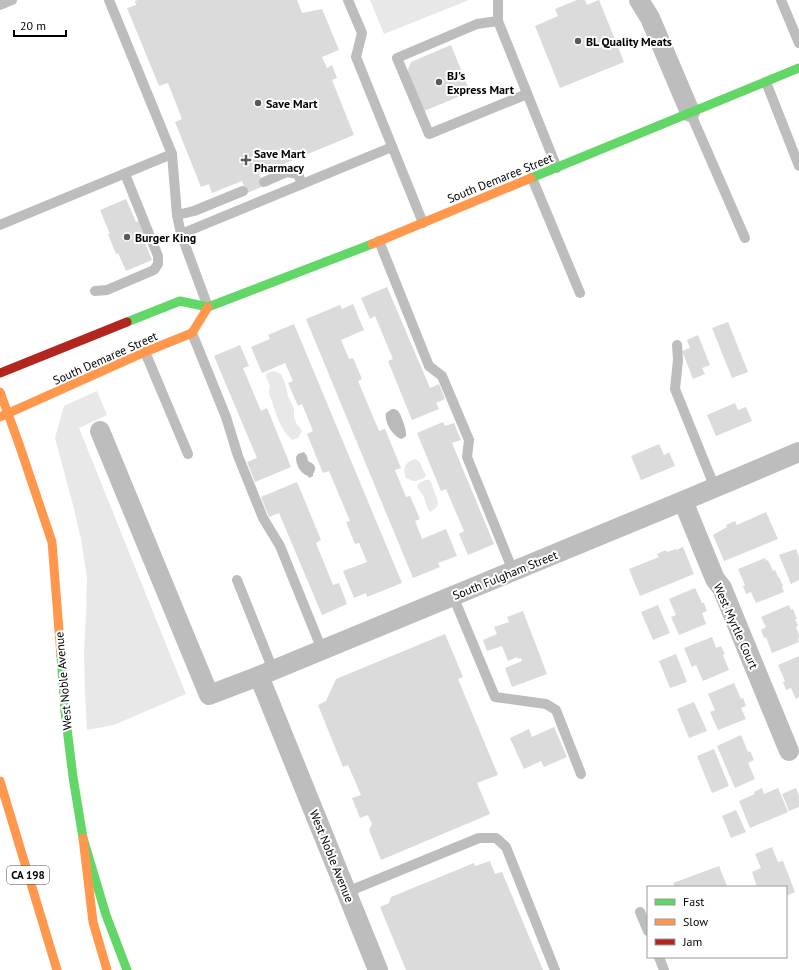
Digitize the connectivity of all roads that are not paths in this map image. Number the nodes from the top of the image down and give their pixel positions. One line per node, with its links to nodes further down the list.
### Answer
1 (12, 0): 7 (lane)
2 (109, 0): 15 (lane)
3 (348, 0): 14 (lane)
4 (640, 0): 13 (street)
5 (781, 0): 9 (lane)
6 (500, 1): 8 (lane)
7 (0, 5)
8 (498, 21): 12 (lane); 12 (lane)
9 (799, 43)
10 (799, 68): 11 (main road, South Demaree Street)
11 (766, 82): 13 (main road, South Demaree Street); 16 (lane)
12 (527, 94): 17 (lane)
13 (690, 112): 17 (main road, South Demaree Street); 27 (lane)
14 (392, 147): 21 (lane); 24 (lane)
15 (172, 154): 18 (lane); 23 (lane)
16 (799, 166)
17 (557, 168): 19 (main road, South Demaree Street)
18 (125, 174): 25 (lane); 29 (lane)
19 (532, 178): 24 (main road, South Demaree Street); 30 (lane)
20 (263, 179): 21 (lane)
21 (302, 184): 26 (lane)
22 (242, 188): 23 (lane)
23 (177, 215): 26 (lane)
24 (423, 223): 28 (main road, South Demaree Street)
25 (0, 225)
26 (181, 234): 31 (lane)
27 (745, 238)
28 (379, 241): 31 (main road, South Demaree Street); 43 (lane)
29 (96, 291)
30 (580, 293)
31 (208, 307): 32 (main road); 35 (main road, South Demaree Street)
32 (192, 334): 34 (main road, South Demaree Street); 46 (lane)
33 (677, 345): 41 (lane)
34 (145, 352): 37 (main road, South Demaree Street); 40 (lane)
35 (0, 372)
36 (0, 392): 37 (main road, West Noble Avenue)
37 (4, 415): 51 (main road, West Noble Avenue)
38 (100, 431): 47 (street, South Fulgham Street)
39 (799, 452): 41 (street, South Fulgham Street)
40 (188, 454)
41 (715, 488): 42 (street, South Fulgham Street)
42 (683, 501): 43 (street, South Fulgham Street); 48 (street, West Myrtle Court)
43 (513, 571): 45 (street, South Fulgham Street)
44 (237, 580): 47 (lane)
45 (453, 596): 46 (street, South Fulgham Street); 49 (lane)
46 (322, 650): 47 (street, South Fulgham Street)
47 (266, 673): 52 (street, West Noble Avenue)
48 (789, 751)
49 (581, 774)
50 (0, 780): 56 (main road, CA 198)
51 (83, 838): 57 (main road); 58 (main road, West Noble Avenue)
52 (347, 892): 59 (street, West Noble Avenue); 60 (lane)
53 (640, 912): 54 (lane)
54 (647, 929)
55 (659, 958): 61 (lane)
56 (56, 970)
57 (107, 970)
58 (127, 970)
59 (378, 970)
60 (555, 970)
61 (664, 970)

